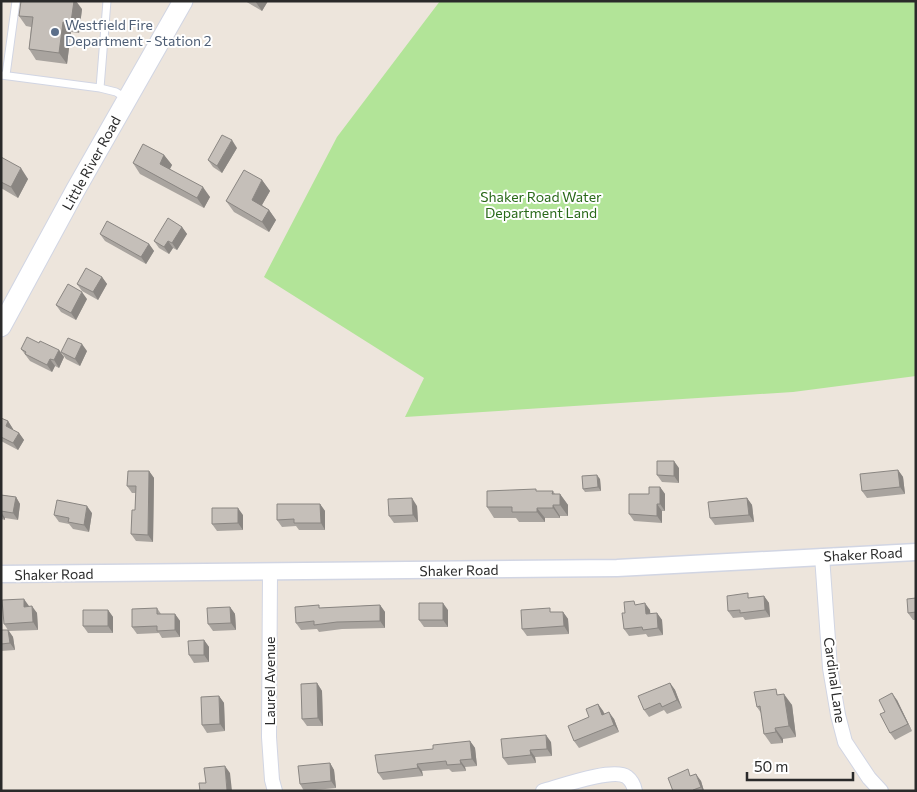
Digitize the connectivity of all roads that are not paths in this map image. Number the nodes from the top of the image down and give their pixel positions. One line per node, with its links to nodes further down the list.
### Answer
1 (16, 1): 4 (lane)
2 (107, 1): 5 (lane)
3 (183, 1): 6 (main road, Little River Road)
4 (3, 75): 5 (lane)
5 (100, 88): 6 (lane)
6 (127, 99): 7 (main road, Little River Road)
7 (1, 327)
8 (916, 552): 9 (street, Shaker Road)
9 (822, 556): 10 (street, Shaker Road); 15 (street, Cardinal Lane)
10 (270, 572): 11 (street, Shaker Road); 12 (street, Laurel Avenue)
11 (1, 574)
12 (275, 791)
13 (544, 791): 14 (street)
14 (635, 791)
15 (881, 791)

